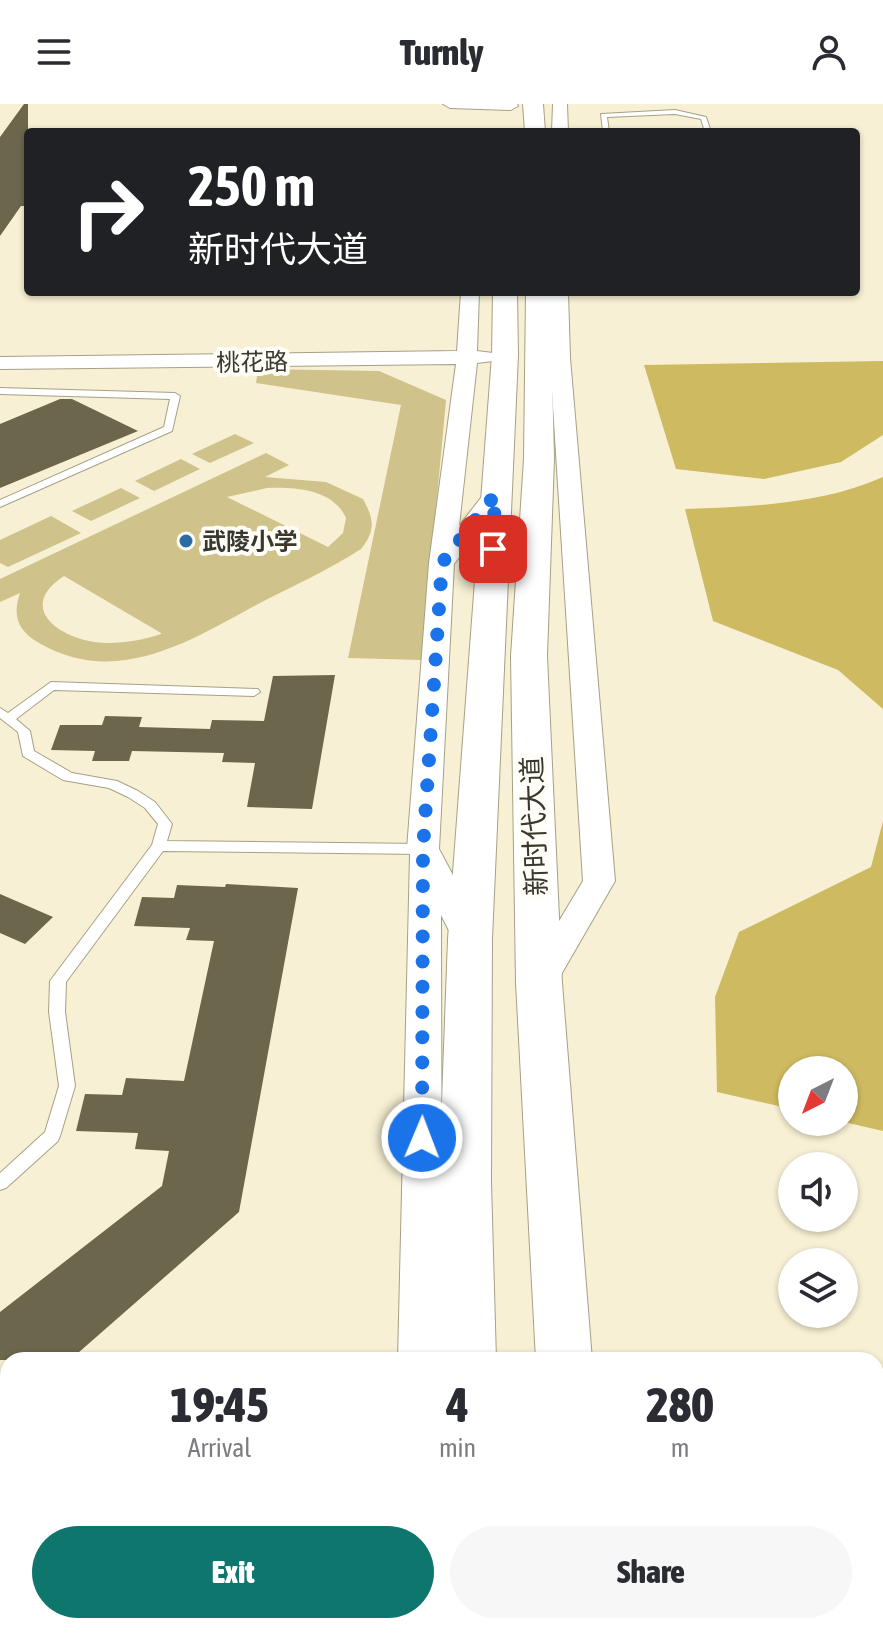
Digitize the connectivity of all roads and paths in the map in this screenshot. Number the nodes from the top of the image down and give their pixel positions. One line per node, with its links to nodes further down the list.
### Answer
1 (450, 104): 5 (street)
2 (533, 104): 7 (main road)
3 (560, 104): 8 (street)
4 (511, 105): 5 (street); 6 (main road)
5 (486, 110)
6 (509, 128)
7 (535, 128)
8 (560, 128)
9 (605, 128): 10 (lane)
10 (707, 128)
11 (471, 296): 15 (street)
12 (504, 296): 15 (main road, 新时代大道)
13 (538, 296): 26 (main road, 新时代大道)
14 (559, 296): 26 (street)
15 (486, 357): 16 (street, 桃花路); 18 (main road, 新时代大道); 20 (street)
16 (0, 363)
17 (0, 391): 19 (lane)
18 (495, 495): 20 (street); 25 (main road, 新时代大道)
19 (0, 504)
20 (442, 563): 24 (street)
21 (254, 692): 22 (lane)
22 (4, 715): 23 (lane)
23 (159, 846): 24 (lane); 27 (lane)
24 (424, 851): 25 (street); 28 (street)
25 (470, 939): 29 (main road, 新时代大道)
26 (539, 983): 30 (main road, 新时代大道)
27 (0, 1183)
28 (420, 1352)
29 (468, 1352)
30 (563, 1352)

